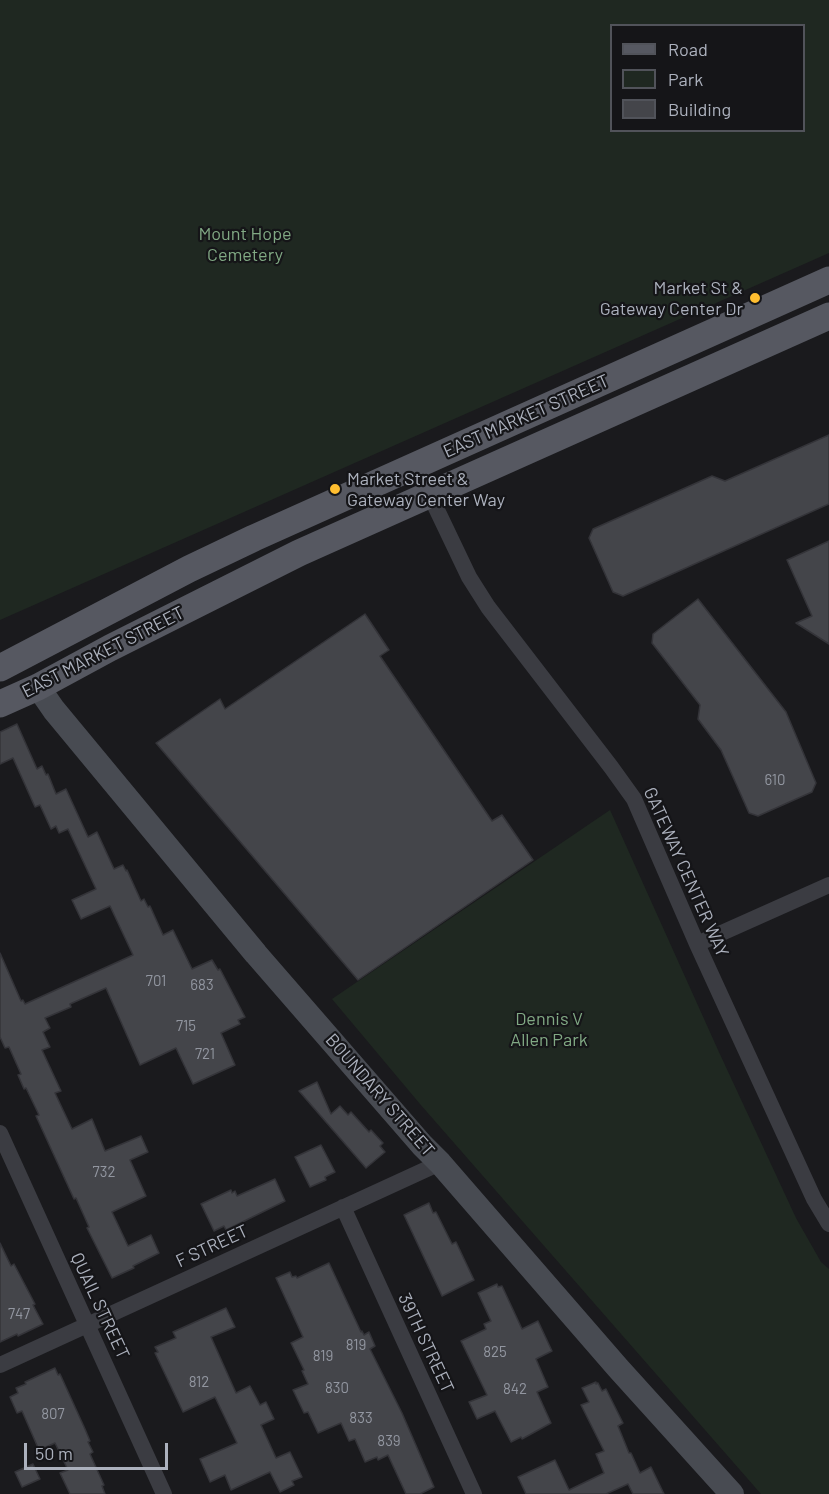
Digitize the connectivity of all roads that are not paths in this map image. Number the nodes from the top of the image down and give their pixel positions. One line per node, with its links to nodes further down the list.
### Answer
1 (829, 280): 3 (main road, EAST MARKET STREET)
2 (829, 316): 4 (main road, EAST MARKET STREET)
3 (416, 465): 4 (street, GATEWAY CENTER WAY); 5 (main road, EAST MARKET STREET)
4 (430, 494): 7 (main road, EAST MARKET STREET); 10 (street, GATEWAY CENTER WAY)
5 (254, 538): 6 (main road, EAST MARKET STREET); 7 (main road)
6 (0, 668)
7 (38, 687): 8 (main road, EAST MARKET STREET); 12 (street, BOUNDARY STREET)
8 (0, 704)
9 (829, 885): 10 (street)
10 (697, 944): 14 (street, GATEWAY CENTER WAY)
11 (0, 1133): 15 (street, QUAIL STREET)
12 (440, 1162): 13 (street, F STREET); 19 (street, BOUNDARY STREET)
13 (342, 1207): 15 (street, F STREET); 18 (street, 39TH STREET)
14 (829, 1224)
15 (87, 1324): 16 (street, F STREET); 17 (street, QUAIL STREET)
16 (0, 1365)
17 (164, 1494)
18 (474, 1494)
19 (732, 1494)

